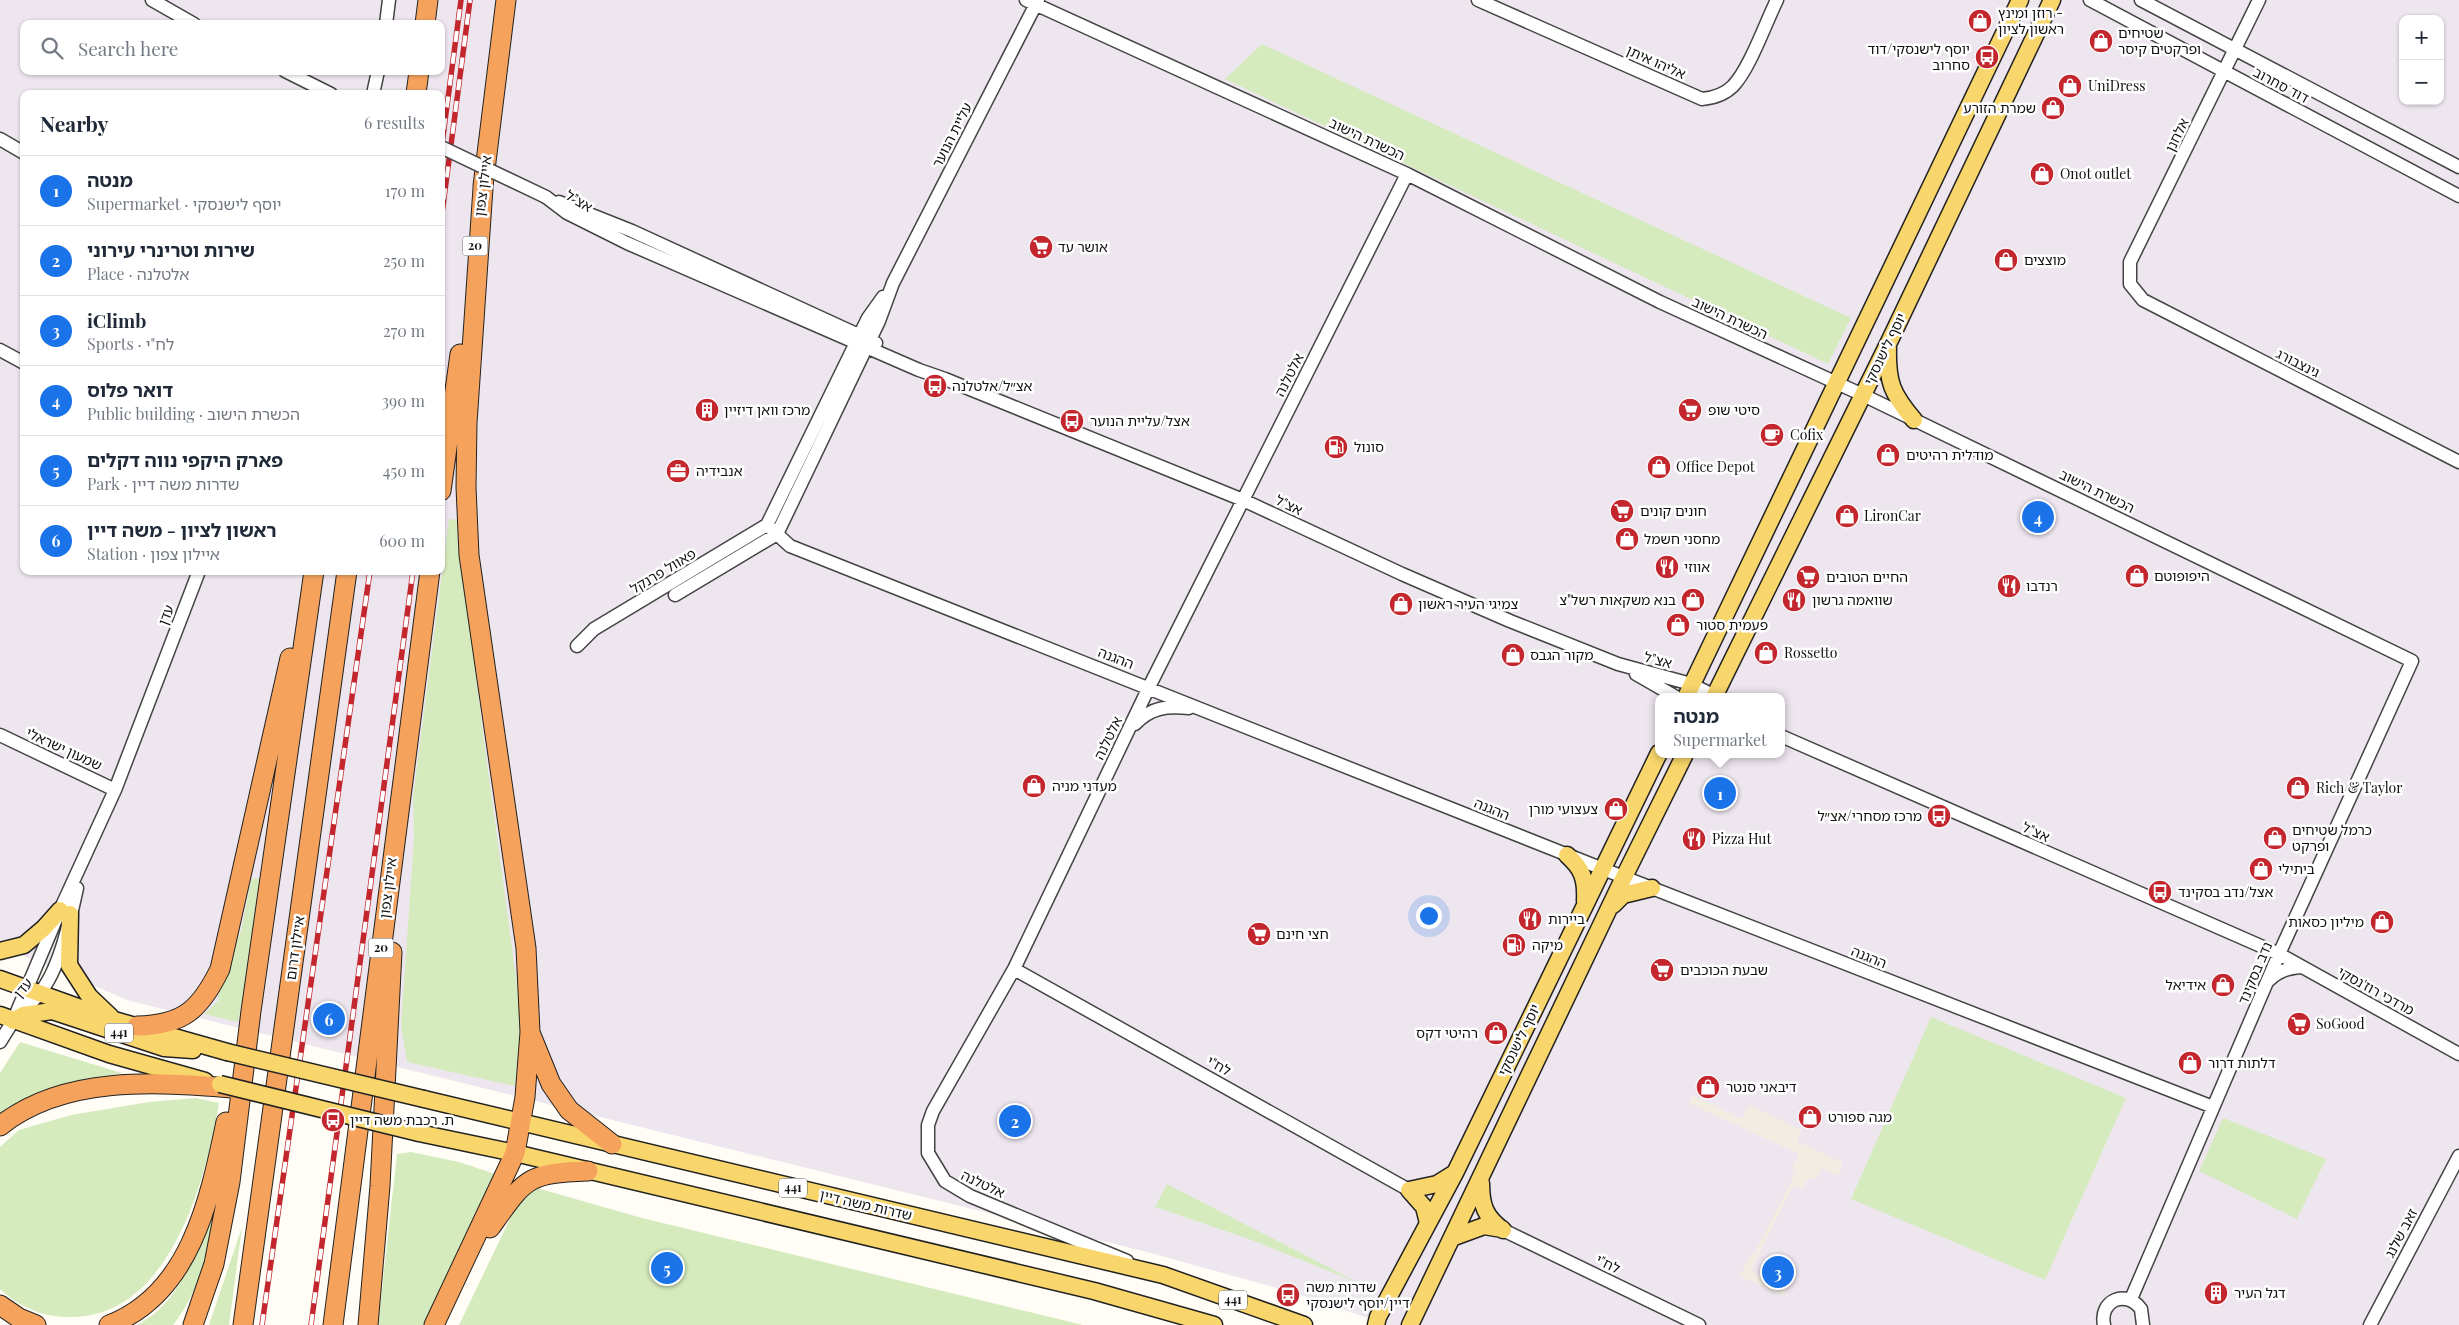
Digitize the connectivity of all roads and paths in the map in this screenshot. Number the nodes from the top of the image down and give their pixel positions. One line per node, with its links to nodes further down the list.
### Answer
1 (152, 0): 13 (street)
2 (389, 0): 14 (street)
3 (428, 0): 15 (highway)
4 (506, 0): 29 (highway, איילון צפון / 20)
5 (1478, 0): 12 (street, אליהו איתן)
6 (2020, 0): 36 (main road)
7 (2052, 0): 33 (main road, יוסף לישנסקי)
8 (2090, 0): 17 (street, דוד סחרוב)
9 (2141, 0): 16 (street, דוד סחרוב)
10 (2259, 0): 16 (street, אלחנן)
11 (1033, 2): 28 (street, הכשרת הישוב); 32 (street, עליית הנוער)
12 (1774, 4)
13 (187, 20)
14 (386, 20)
15 (426, 20)
16 (2234, 49): 17 (street, אלחנן); 27 (street, דוד סחרוב)
17 (2224, 72): 30 (street, דוד סחרוב); 31 (street, אלחנן)
18 (293, 75): 21 (street)
19 (377, 75): 22 (street)
20 (418, 75): 23 (highway)
21 (323, 90)
22 (373, 90)
23 (417, 90)
24 (0, 139): 26 (street)
25 (445, 149): 32 (street, אצ"ל, bridge)
26 (20, 151)
27 (2459, 167)
28 (1407, 174): 36 (street, הכשרת הישוב); 41 (street, אלטלנה)
29 (483, 188): 39 (highway, איילון צפון / 20); 82 (highway)
30 (2459, 196)
31 (2130, 284): 40 (street, גינצבורג)
32 (863, 341): 41 (street, אצ"ל); 42 (street, עליית הנוער)
33 (1889, 342): 37 (main road, יוסף לישנסקי); 38 (main road)
34 (0, 350): 35 (street)
35 (20, 361)
36 (1829, 379): 37 (street, הכשרת הישוב); 52 (main road)
37 (1862, 395): 38 (street, הכשרת הישוב); 55 (main road, יוסף לישנסקי)
38 (1914, 420): 49 (street, הכשרת הישוב)
39 (445, 462)
40 (2459, 462)
41 (1243, 500): 50 (street, אצ"ל); 51 (street, אלטלנה)
42 (772, 529): 48 (street, פאוול פרנקל); 51 (street, ההגנה)
43 (197, 575): 62 (street, עדן)
44 (308, 575): 81 (highway)
45 (313, 575): 78 (highway)
46 (346, 575): 108 (highway, איילון דרום)
47 (429, 575): 63 (highway, איילון צפון / 20)
48 (577, 646)
49 (2412, 661): 72 (street, נדב בסקינד)
50 (1618, 664): 52 (street, אצ"ל); 53 (street, אצ"ל)
51 (1149, 687): 56 (street, ההגנה); 57 (street, אלטלנה)
52 (1688, 690): 54 (street, אצ"ל)
53 (1669, 693)
54 (1702, 693)
55 (1717, 693)
56 (1202, 708): 57 (street); 64 (street, ההגנה)
57 (1127, 733): 74 (street, אלטלנה)
58 (0, 735): 62 (street, שמעון ישראלי)
59 (1785, 738): 72 (street, אצ"ל)
60 (1657, 758): 65 (main road, יוסף לישנסקי)
61 (1683, 758): 66 (main road, יוסף לישנסקי)
62 (115, 790): 70 (street, עדן)
63 (399, 803): 109 (highway, איילון צפון / 20); 110 (highway)
64 (1567, 855): 65 (street, ההגנה); 68 (main road)
65 (1603, 869): 66 (street, ההגנה); 68 (main road, יוסף לישנסקי)
66 (1624, 877): 67 (street, ההגנה); 69 (main road, יוסף לישנסקי)
67 (1652, 888): 69 (main road); 87 (street, ההגנה)
68 (1585, 906): 94 (main road, יוסף לישנסקי)
69 (1608, 910): 95 (main road, יוסף לישנסקי)
70 (65, 912): 71 (main road); 77 (street, עדן); 80 (main road)
71 (0, 951)
72 (2279, 954): 73 (street, מרדכי רוז'נסקי); 76 (street, נדב בסקינד)
73 (2301, 967): 76 (street); 85 (street, מרדכי רוז'נסקי)
74 (1014, 969): 96 (street, לח"י); 100 (street, אלטלנה)
75 (0, 979): 77 (main road, 441)
76 (2266, 983): 87 (street, נדב בסקינד)
77 (33, 991): 79 (street, עדן); 80 (main road, 441)
78 (251, 1011): 104 (highway); 107 (highway)
79 (6, 1018): 83 (street, עדן); 84 (main road, 441); 86 (main road, 441)
80 (114, 1020): 81 (main road, 441)
81 (136, 1026): 84 (main road, 441)
82 (530, 1032): 88 (highway); 90 (highway)
83 (0, 1042)
84 (227, 1052): 88 (main road, שדרות משה דיין / 441, bridge)
85 (2459, 1054)
86 (224, 1086): 89 (highway); 91 (main road, 441, bridge)
87 (2213, 1107): 102 (street, נדב בסקינד)
88 (521, 1121): 90 (main road, שדרות משה דיין / 441); 91 (highway)
89 (0, 1126)
90 (612, 1144): 100 (main road, שדרות משה דיין / 441)
91 (515, 1154): 93 (main road, 441); 101 (highway)
92 (2459, 1156): 118 (street, זאב שלנג)
93 (588, 1171): 101 (highway); 112 (main road, 441)
94 (1455, 1173): 96 (main road); 97 (main road, יוסף לישנסקי)
95 (1482, 1179): 98 (main road); 99 (main road, יוסף לישנסקי)
96 (1409, 1190): 97 (main road)
97 (1428, 1223): 114 (main road, יוסף לישנסקי)
98 (1503, 1230): 99 (main road); 116 (street, לח"י)
99 (1454, 1237): 115 (main road, יוסף לישנסקי)
100 (1163, 1275): 113 (main road, שדרות משה דיין / 441)
101 (457, 1276): 111 (highway)
102 (2131, 1299): 105 (street); 117 (street)
103 (0, 1305): 106 (highway)
104 (193, 1321)
105 (2145, 1324)
106 (36, 1325)
107 (109, 1325)
108 (243, 1325)
109 (333, 1325)
110 (368, 1325)
111 (434, 1325)
112 (1214, 1325)
113 (1304, 1325)
114 (1376, 1325)
115 (1410, 1325)
116 (1699, 1325)
117 (2104, 1325)
118 (2370, 1325)

